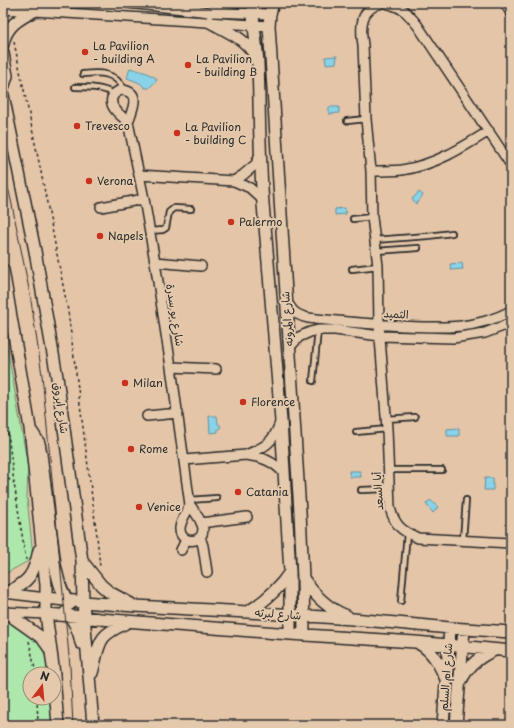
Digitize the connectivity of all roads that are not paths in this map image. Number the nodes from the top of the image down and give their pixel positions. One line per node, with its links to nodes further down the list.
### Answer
1 (128, 3): 12 (street)
2 (227, 3): 12 (street)
3 (273, 3): 11 (street, شارع المرونه)
4 (382, 3): 25 (street, أبا السعد)
5 (385, 3): 29 (street)
6 (506, 3): 10 (street)
7 (253, 8): 11 (street); 12 (street); 13 (street, شارع المرونه)
8 (3, 9): 9 (street)
9 (34, 11): 12 (street); 15 (street)
10 (511, 11)
11 (270, 14): 14 (street, شارع المرونه)
12 (210, 17): 13 (street); 17 (street)
13 (253, 25): 14 (street); 17 (street, شارع المرونه)
14 (269, 26): 51 (street, شارع المرونه)
15 (3, 44)
16 (3, 53): 20 (street)
17 (258, 62): 30 (street, شارع المرونه)
18 (83, 74): 21 (lane)
19 (75, 86): 22 (lane)
20 (3, 88)
21 (125, 90): 22 (street); 27 (street, شارع بو سدرة)
22 (114, 94): 27 (street)
23 (3, 95): 28 (street, شارع ابروق)
24 (3, 113): 28 (street)
25 (366, 119): 26 (lane); 32 (street, أبا السعد)
26 (347, 121)
27 (128, 122): 33 (street, شارع بو سدرة)
28 (10, 125): 87 (street, شارع ابروق)
29 (490, 131): 31 (street); 32 (street)
30 (260, 153): 34 (street); 36 (street, شارع المرونه)
31 (511, 165)
32 (371, 171): 39 (street, أبا السعد)
33 (139, 175): 34 (street); 35 (street, شارع بو سدرة)
34 (234, 181): 36 (street)
35 (144, 199): 37 (street); 41 (street, شارع بو سدرة)
36 (262, 199): 64 (street, شارع المرونه)
37 (101, 207)
38 (191, 209): 41 (lane)
39 (372, 217): 40 (lane); 43 (street, أبا السعد)
40 (353, 219)
41 (149, 231): 46 (street, شارع بو سدرة)
42 (452, 233): 43 (lane)
43 (374, 240): 45 (street, أبا السعد)
44 (418, 248): 45 (lane)
45 (376, 251): 48 (street, أبا السعد)
46 (155, 262): 47 (street); 58 (street, شارع بو سدرة)
47 (201, 266)
48 (378, 266): 49 (lane); 54 (street, أبا السعد)
49 (352, 269)
50 (3, 270): 66 (street)
51 (286, 300): 54 (street, الثميد); 57 (street, شارع المرونه)
52 (511, 311): 54 (street, الثميد)
53 (511, 323): 56 (street, الثميد)
54 (379, 325): 56 (street, أبا السعد)
55 (318, 330): 56 (street, الثميد); 57 (street, الثميد); 60 (lane)
56 (380, 336): 65 (street, أبا السعد)
57 (289, 348): 90 (street, شارع المرونه)
58 (171, 367): 59 (street); 61 (street, شارع بو سدرة)
59 (216, 369)
60 (313, 381)
61 (178, 413): 62 (street); 69 (street, شارع بو سدرة)
62 (147, 416)
63 (415, 417): 65 (lane)
64 (281, 421): 68 (street); 72 (street, شارع المرونه)
65 (387, 424): 67 (lane); 70 (street, أبا السعد)
66 (30, 428): 84 (street); 93 (street)
67 (356, 432)
68 (246, 455): 69 (street); 72 (street)
69 (184, 460): 77 (street, شارع بو سدرة)
70 (388, 470): 71 (lane); 73 (street, أبا السعد)
71 (442, 470)
72 (284, 473): 89 (street, شارع المرونه)
73 (389, 489): 74 (lane); 80 (street, أبا السعد)
74 (361, 490)
75 (217, 498): 77 (lane)
76 (466, 500): 83 (lane)
77 (190, 502): 79 (street, شارع بو سدرة); 82 (street)
78 (247, 518): 79 (street)
79 (201, 523): 81 (street)
80 (406, 533): 83 (street); 94 (lane)
81 (200, 537): 82 (street); 88 (street)
82 (186, 540): 86 (street)
83 (463, 540): 85 (street)
84 (41, 541): 91 (street); 92 (street)
85 (511, 543)
86 (181, 550)
87 (82, 561): 95 (street, شارع ابروق); 96 (street)
88 (207, 572)
89 (290, 572): 98 (street); 100 (street, شارع المرونه)
90 (303, 578): 102 (street, شارع المرونه); 104 (street)
91 (4, 593): 92 (street)
92 (46, 598): 93 (street, شارع لبرثه); 99 (street); 101 (street)
93 (67, 600): 95 (street, شارع لبرثه); 103 (street)
94 (401, 601)
95 (83, 602): 96 (street, شارع لبرثه); 103 (street, شارع ابروق)
96 (135, 606): 98 (street, شارع لبرثه)
97 (3, 611): 99 (street); 114 (street)
98 (248, 612): 100 (street, شارع لبرثه)
99 (46, 614): 101 (street, شارع لبرثه); 114 (street)
100 (290, 615): 102 (street, شارع لبرثه); 109 (street, شارع المرونه)
101 (70, 616): 103 (street, شارع لبرثه); 123 (street)
102 (304, 616): 104 (street, شارع لبرثه); 110 (street, شارع المرونه)
103 (84, 617): 105 (street, شارع لبرثه); 118 (street, شارع ابروق)
104 (353, 619): 106 (street, شارع لبرثه)
105 (128, 621): 109 (street, شارع لبرثه); 118 (street)
106 (450, 628): 107 (street, شارع لبرثه); 112 (street, شارع ام السلم)
107 (464, 629): 108 (street, شارع لبرثه); 113 (street, شارع ام السلم)
108 (511, 632)
109 (290, 634): 110 (street, شارع لبرثه)
110 (304, 635): 111 (street, شارع لبرثه)
111 (415, 642): 112 (street, شارع لبرثه); 119 (street)
112 (449, 646): 113 (street, شارع لبرثه); 119 (street, شارع ام السلم)
113 (463, 647): 115 (street, شارع لبرثه); 120 (street, شارع ام السلم)
114 (50, 650): 117 (street)
115 (496, 650): 116 (street, شارع لبرثه); 120 (street)
116 (511, 651)
117 (53, 666)
118 (89, 681): 123 (street, شارع ابروق)
119 (446, 682): 124 (street, شارع ام السلم)
120 (459, 687): 125 (street, شارع ام السلم)
121 (56, 706): 122 (street)
122 (58, 725)
123 (93, 725)
124 (443, 725)
125 (456, 725)

